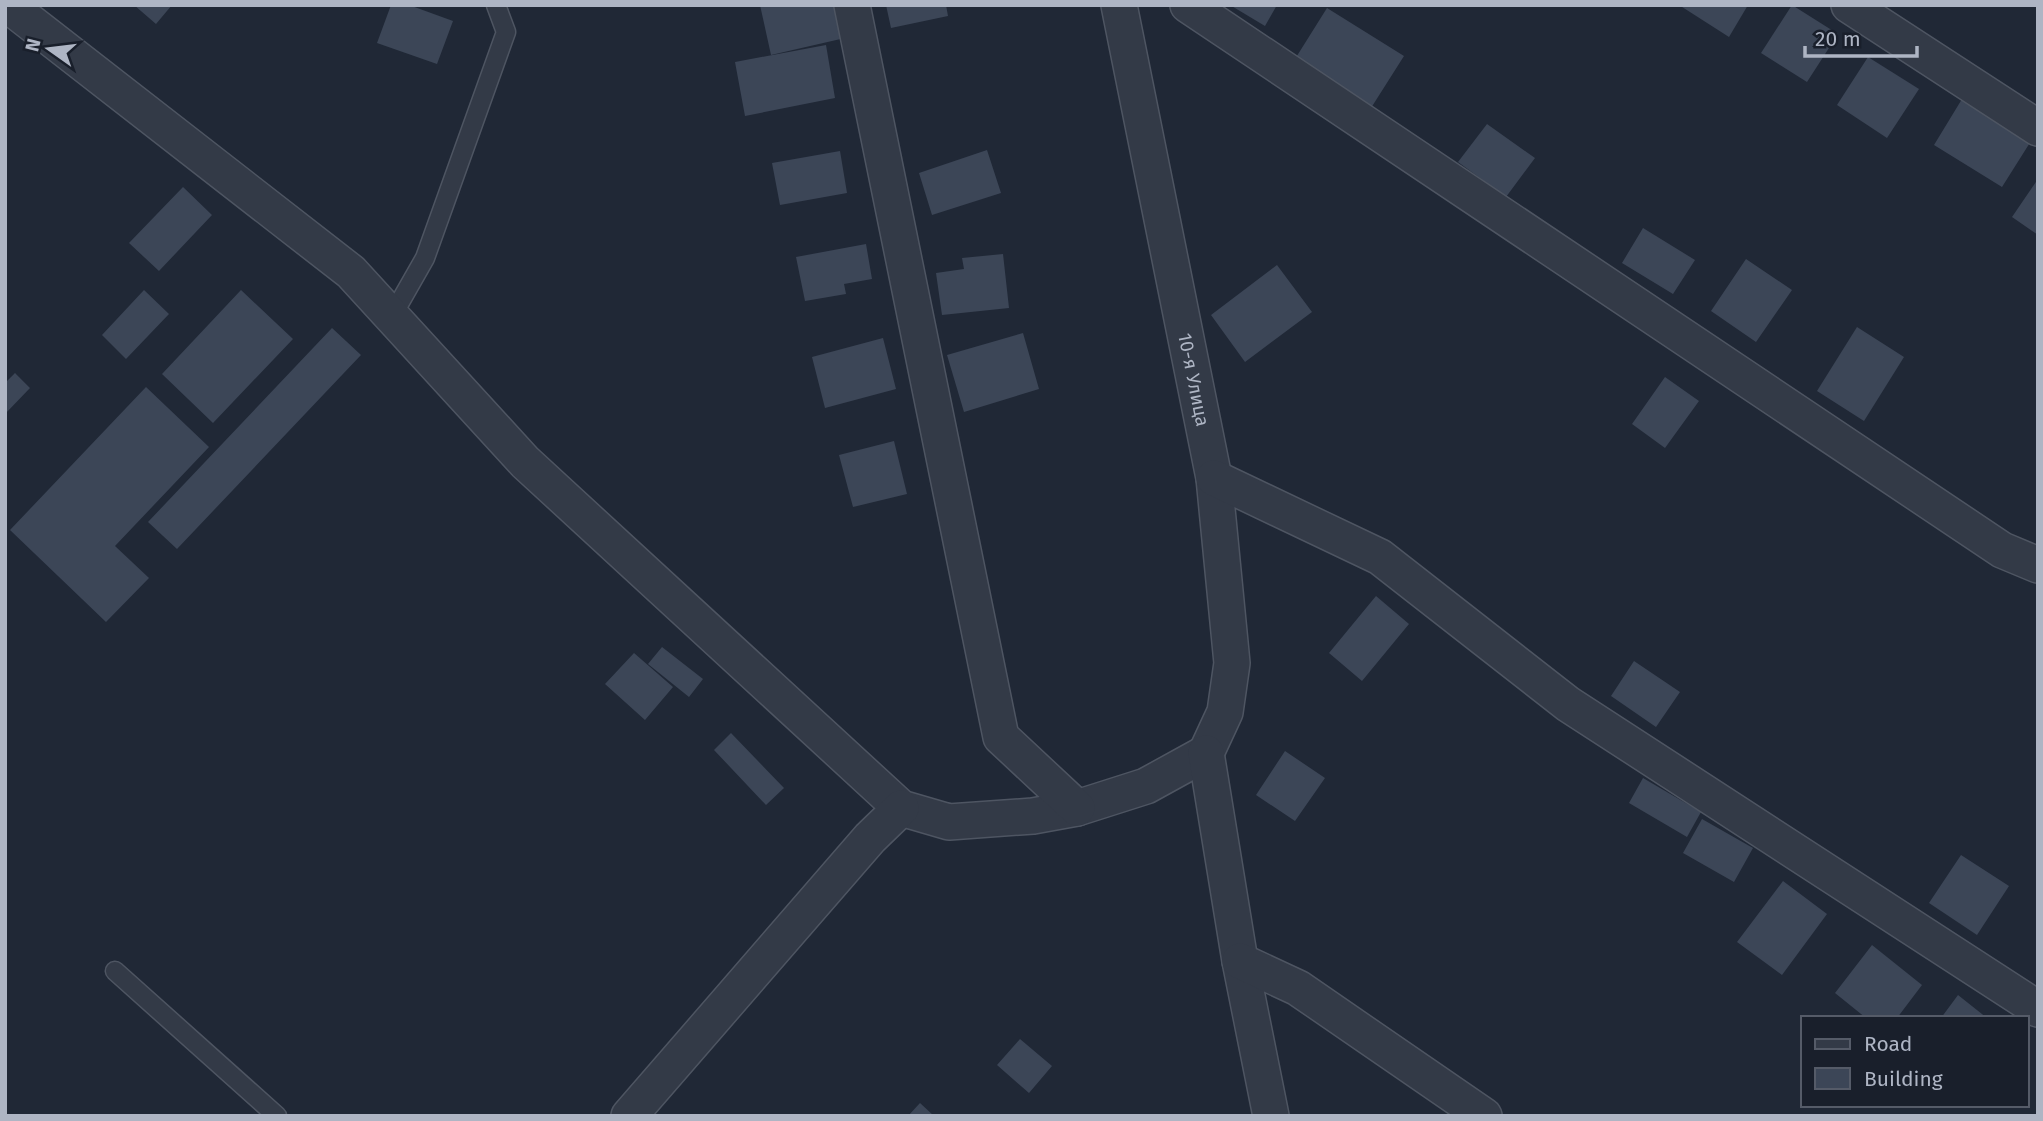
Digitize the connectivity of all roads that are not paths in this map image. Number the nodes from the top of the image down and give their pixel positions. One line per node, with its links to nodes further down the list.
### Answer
1 (8, 5): 8 (street)
2 (496, 5): 8 (lane)
3 (852, 5): 12 (street)
4 (1119, 5): 9 (street, 10-я Улица)
5 (1188, 5): 10 (street)
6 (1849, 5): 7 (street)
7 (2038, 128)
8 (392, 316): 13 (street)
9 (1214, 478): 11 (street, 10-я Улица); 16 (street)
10 (2038, 565)
11 (1206, 753): 12 (street); 14 (street)
12 (1077, 807): 13 (street)
13 (901, 808): 18 (street)
14 (1240, 961): 19 (street); 20 (street)
15 (115, 971): 17 (lane)
16 (2038, 1009)
17 (277, 1116)
18 (629, 1116)
19 (1271, 1116)
20 (1483, 1116)

